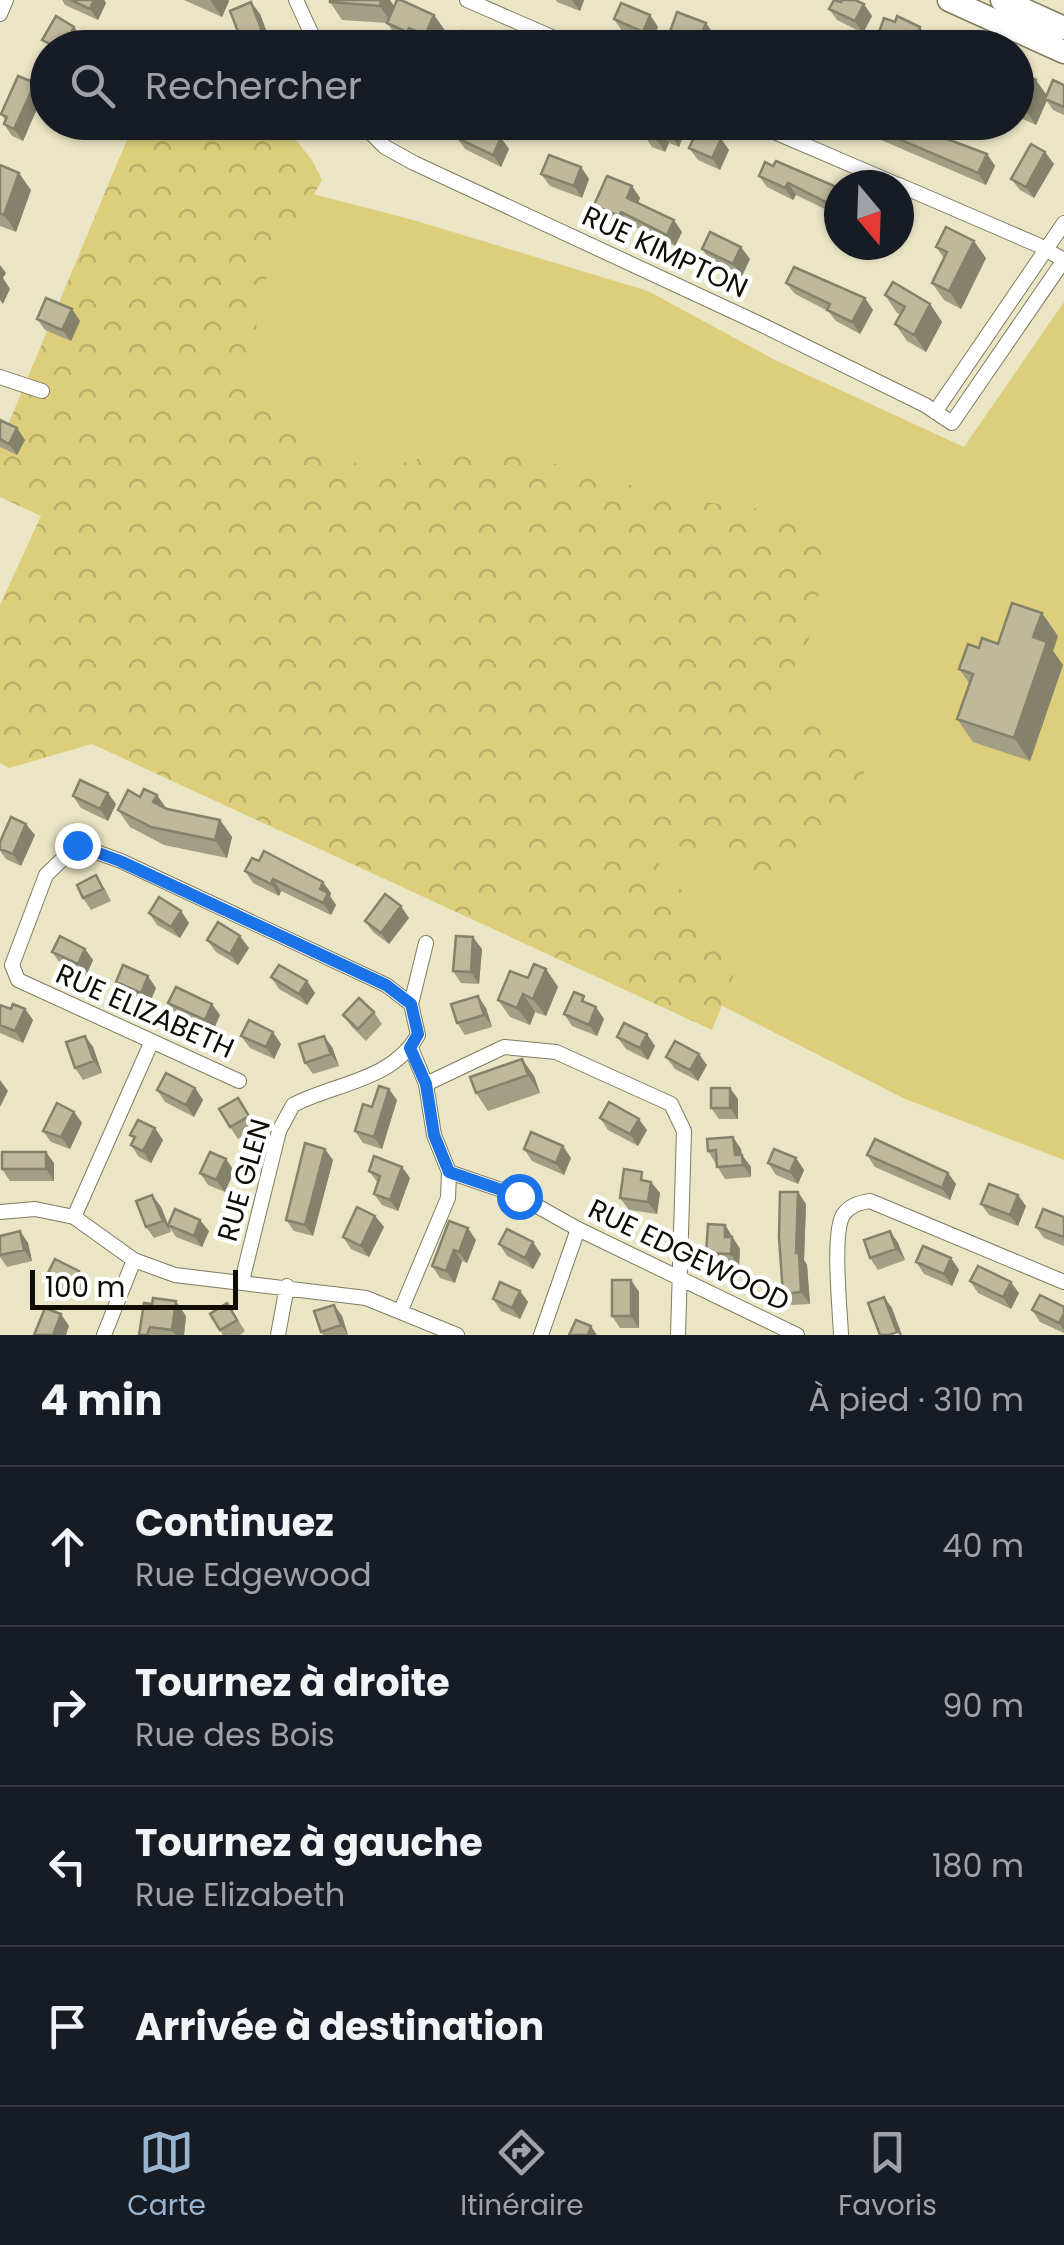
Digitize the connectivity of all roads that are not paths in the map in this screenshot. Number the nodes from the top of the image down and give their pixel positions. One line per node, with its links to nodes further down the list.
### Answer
1 (6, 0): 6 (street)
2 (296, 0): 8 (street)
3 (467, 0): 9 (street)
4 (950, 0): 10 (main road)
5 (1002, 0): 7 (main road)
6 (0, 14)
7 (1064, 28)
8 (310, 30)
9 (536, 30)
10 (1016, 30)
11 (1034, 38): 12 (main road)
12 (1064, 52)
13 (378, 140): 22 (street, RUE KIMPTON)
14 (794, 140): 15 (street)
15 (864, 170)
16 (914, 192): 18 (street)
17 (1064, 223): 18 (street)
18 (1046, 249): 19 (street); 22 (street)
19 (1064, 260): 22 (street, RUE KIMPTON)
20 (0, 377): 21 (street)
21 (42, 391)
22 (935, 412)
23 (426, 942): 24 (street)
24 (411, 1004): 25 (street, RUE ELIZABETH); 26 (street)
25 (152, 1041): 27 (street, RUE ELIZABETH); 31 (street)
26 (410, 1048): 28 (street); 35 (street, RUE GLEN)
27 (239, 1081)
28 (426, 1084): 29 (street); 34 (street)
29 (449, 1172): 32 (street, RUE EDGEWOOD); 38 (street)
30 (0, 1212): 31 (street)
31 (74, 1216): 33 (street)
32 (578, 1229): 34 (street, RUE EDGEWOOD); 42 (street)
33 (134, 1260): 35 (street); 39 (street)
34 (678, 1279): 43 (street); 44 (street, RUE EDGEWOOD)
35 (242, 1281): 37 (street)
36 (1064, 1282): 45 (street)
37 (287, 1286): 38 (street); 40 (street)
38 (401, 1310): 41 (street)
39 (104, 1335)
40 (278, 1335)
41 (456, 1335)
42 (541, 1335)
43 (678, 1335)
44 (797, 1335)
45 (841, 1335)

